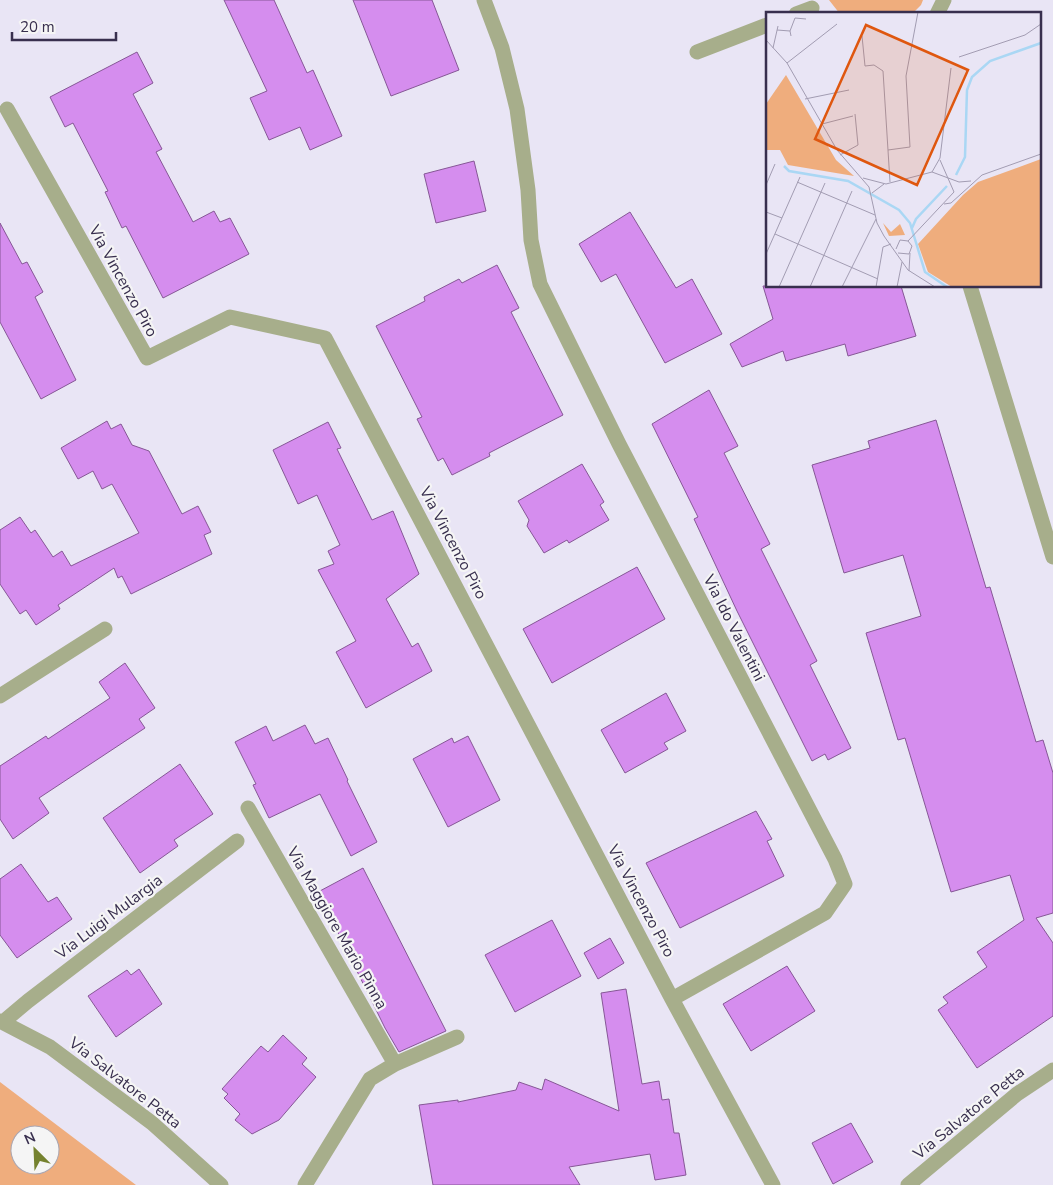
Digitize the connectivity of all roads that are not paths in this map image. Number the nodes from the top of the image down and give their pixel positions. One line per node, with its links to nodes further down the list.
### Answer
1 (484, 0): 13 (street, Via Ido Valentini)
2 (944, 0): 3 (street)
3 (938, 12)
4 (766, 25): 5 (street)
5 (697, 52)
6 (7, 109): 13 (street, Via Vincenzo Piro)
7 (971, 288): 8 (street)
8 (1053, 557)
9 (105, 629): 10 (street)
10 (0, 696)
11 (248, 808): 16 (street, Via Maggiore Mario Pinna)
12 (237, 841): 14 (street, Via Luigi Mulargia)
13 (672, 999): 20 (street, Via Vincenzo Piro)
14 (1, 1021): 18 (street, Via Salvatore Petta)
15 (457, 1036): 16 (street)
16 (395, 1064): 19 (street)
17 (1053, 1070): 21 (street, Via Salvatore Petta)
18 (221, 1185)
19 (305, 1185)
20 (773, 1185)
21 (908, 1185)

